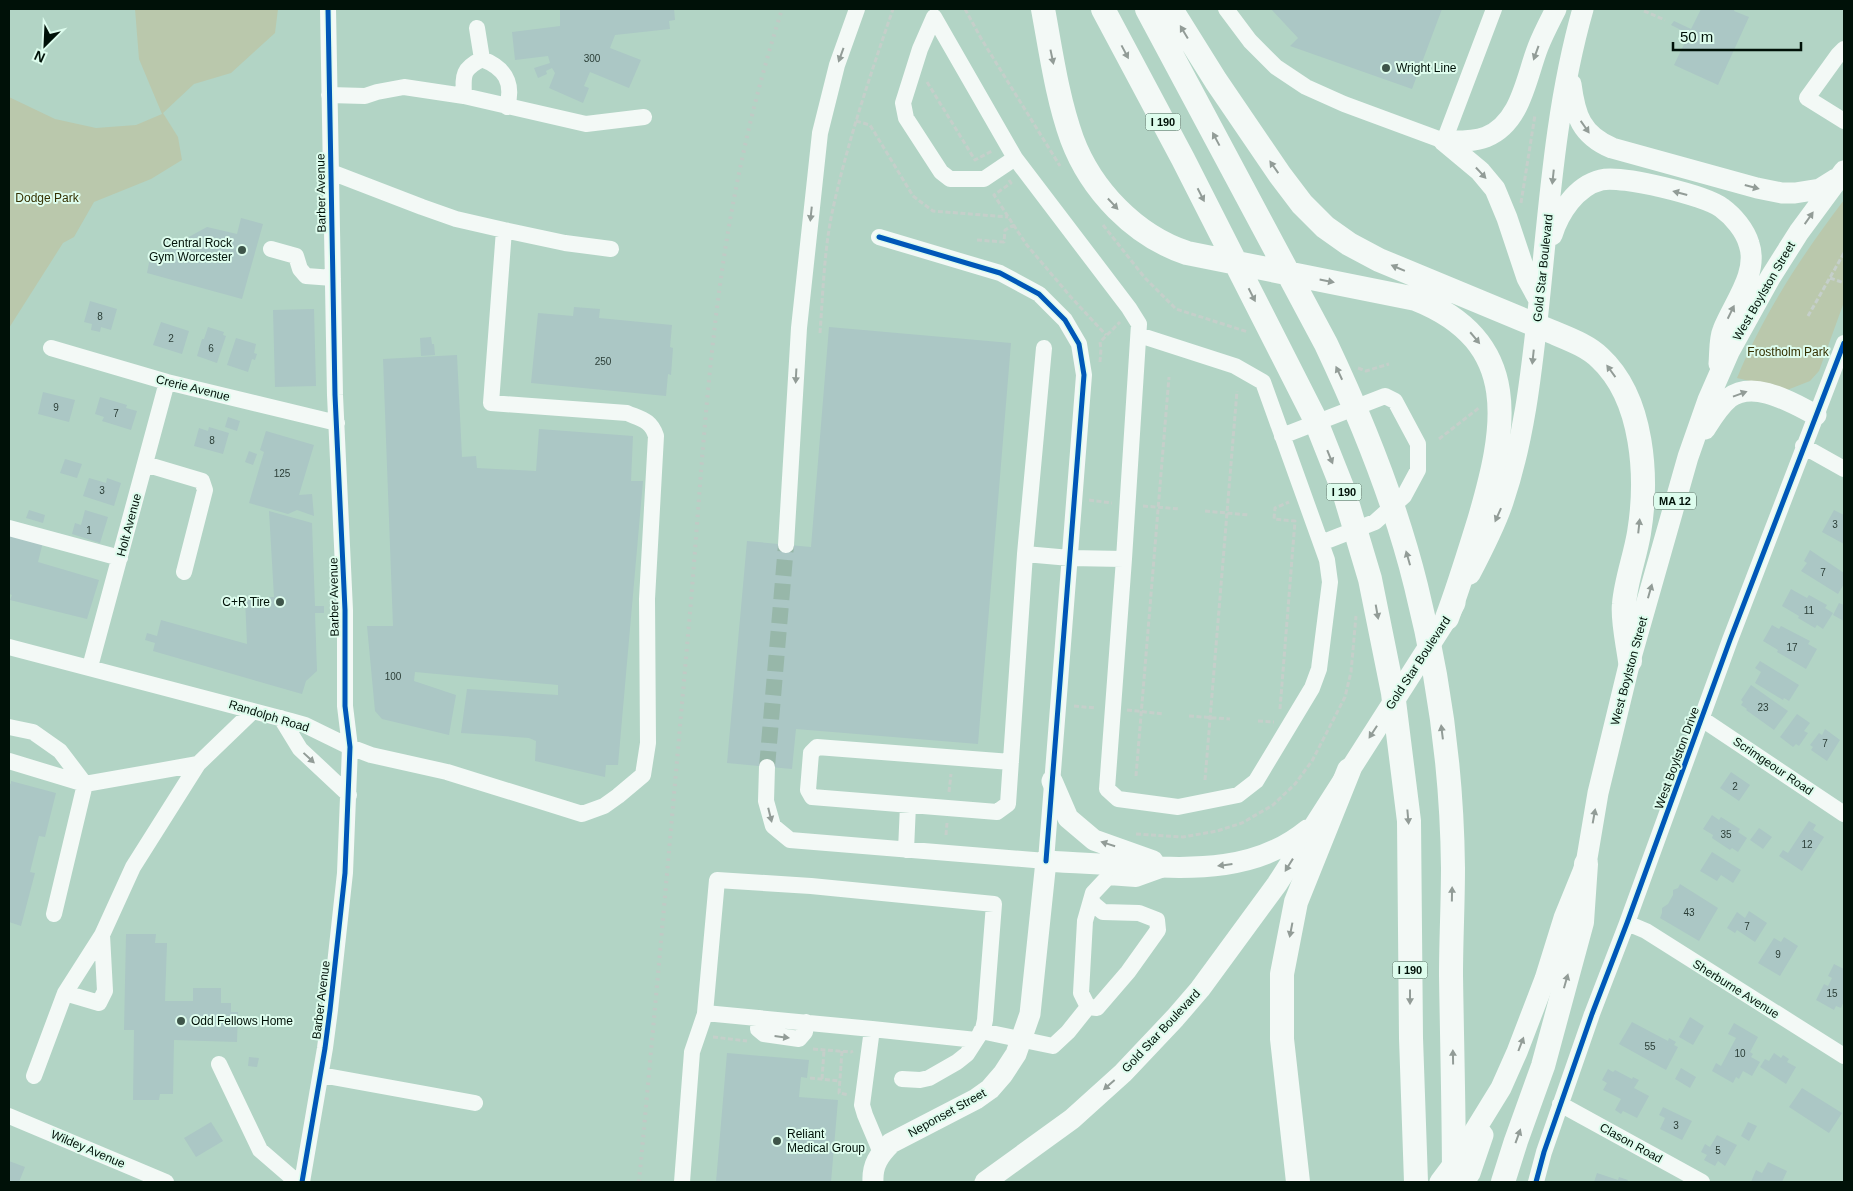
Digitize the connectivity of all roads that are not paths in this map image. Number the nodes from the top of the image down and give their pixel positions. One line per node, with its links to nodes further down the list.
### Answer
1 (328, 9): 16 (street, Barber Avenue)
2 (857, 9): 47 (street, one-way to 47)
3 (1043, 9): 53 (highway, one-way to 53)
4 (1102, 9): 99 (highway, I 190, one-way to 99)
5 (1147, 9): 110 (highway, one-way to 5)
6 (1171, 9): 55 (highway, one-way to 6)
7 (1226, 9): 21 (street)
8 (1494, 9): 21 (street)
9 (1556, 9): 21 (main road, one-way to 21)
10 (1583, 9): 15 (main road, Gold Star Boulevard)
11 (933, 13): 22 (street); 22 (street)
12 (477, 28): 14 (street)
13 (1844, 49): 20 (street)
14 (482, 59): 17 (street); 18 (street)
15 (1570, 64): 24 (main road, one-way to 24); 29 (main road, Gold Star Boulevard, one-way to 29)
16 (329, 95): 17 (street); 23 (street, Barber Avenue)
17 (464, 96): 18 (street)
18 (507, 107): 19 (street)
19 (644, 117)
20 (1844, 121)
21 (1444, 141): 31 (main road, one-way to 31)
22 (1015, 158): 32 (street)
23 (331, 172): 25 (street); 30 (street, Barber Avenue)
24 (1842, 174): 36 (main road, West Boylston Street / MA 12, one-way to 24)
25 (504, 230): 28 (street); 61 (street, Randolph Road)
26 (879, 237): 50 (street)
27 (271, 249): 30 (street)
28 (611, 249)
29 (1544, 256): 31 (main road, Gold Star Boulevard); 36 (main road, one-way to 29)
30 (333, 278): 39 (street, Barber Avenue)
31 (1539, 300): 53 (main road, Gold Star Boulevard, one-way to 53)
32 (1139, 335): 40 (street); 51 (street)
33 (1844, 343): 38 (street, West Boylston Drive)
34 (51, 348): 37 (street, Crerie Avenue)
35 (1044, 348): 48 (street)
36 (1718, 376): 42 (main road, West Boylston Street / MA 12)
37 (167, 382): 39 (street, Crerie Avenue); 43 (street, Holt Avenue)
38 (1816, 415): 41 (street, West Boylston Drive); 42 (main road, one-way to 38)
39 (337, 423): 61 (street, Barber Avenue)
40 (1282, 436): 46 (street); 46 (street)
41 (1803, 446): 44 (street); 59 (street, West Boylston Drive)
42 (1688, 457): 55 (main road, West Boylston Street / MA 12, one-way to 42)
43 (145, 464): 49 (street, Holt Avenue); 52 (street)
44 (1844, 470)
45 (9, 528): 49 (street)
46 (1321, 543): 51 (street)
47 (786, 545)
48 (1025, 554): 50 (street); 63 (street)
49 (120, 558): 56 (street, Holt Avenue)
50 (1070, 558): 51 (street); 67 (street)
51 (1124, 559)
52 (184, 572)
53 (1447, 618): 66 (main road, Gold Star Boulevard, one-way to 66)
54 (9, 647): 56 (street, Randolph Road)
55 (1630, 661): 75 (main road, West Boylston Street / MA 12, one-way to 55)
56 (90, 667): 57 (street, Randolph Road)
57 (253, 710): 58 (street, Randolph Road); 64 (street)
58 (281, 718): 61 (street, Randolph Road); 69 (street, one-way to 69)
59 (1702, 719): 71 (street, Scrimgeour Road); 79 (street, West Boylston Drive)
60 (9, 727): 68 (street)
61 (350, 747): 69 (street, Barber Avenue)
62 (9, 762): 68 (street)
63 (1011, 762): 70 (street); 70 (street)
64 (198, 764): 68 (street); 80 (street)
65 (767, 767): 73 (street, one-way to 73)
66 (1349, 770): 72 (main road, Gold Star Boulevard); 86 (highway, one-way to 86)
67 (1052, 781): 74 (street); 76 (main road, one-way to 67)
68 (85, 784): 78 (street)
69 (349, 795): 90 (street, Barber Avenue)
70 (908, 804): 73 (street)
71 (1844, 814)
72 (1315, 823): 76 (main road, one-way to 76); 97 (main road, Gold Star Boulevard, one-way to 97)
73 (906, 850): 74 (street)
74 (1046, 861): 76 (main road); 87 (main road, Neponset Street)
75 (1586, 864): 93 (main road, West Boylston Street / MA 12, one-way to 75); 112 (highway, one-way to 75)
76 (1170, 867): 77 (street)
77 (1091, 902): 82 (street); 82 (street)
78 (54, 914)
79 (1628, 922): 88 (street, Sherburne Avenue); 95 (street, West Boylston Drive)
80 (102, 935): 81 (street); 81 (street)
81 (65, 992): 91 (street)
82 (1088, 1007): 87 (street)
83 (706, 1011): 84 (street); 85 (street); 103 (street)
84 (872, 1029): 85 (street); 98 (street)
85 (979, 1036): 87 (street); 92 (street)
86 (1282, 1039): 107 (highway); 108 (highway)
87 (1022, 1040): 98 (main road, Neponset Street)
88 (1844, 1056)
89 (219, 1064): 101 (street)
90 (320, 1075): 94 (street); 102 (street, Barber Avenue)
91 (34, 1076)
92 (902, 1079)
93 (1501, 1088): 109 (main road, West Boylston Street / MA 12); 111 (main road)
94 (475, 1103)
95 (1560, 1104): 113 (street, West Boylston Drive); 114 (street, Clason Road)
96 (9, 1116): 100 (street, Wildey Avenue)
97 (1045, 1138): 105 (main road, Gold Star Boulevard); 106 (main road)
98 (881, 1153): 104 (main road)
99 (1416, 1176)
100 (166, 1182)
101 (297, 1182)
102 (302, 1182)
103 (682, 1182)
104 (873, 1182)
105 (985, 1182)
106 (1010, 1182)
107 (1298, 1182)
108 (1313, 1182)
109 (1440, 1182)
110 (1454, 1182)
111 (1464, 1182)
112 (1502, 1182)
113 (1536, 1182)
114 (1702, 1182)

